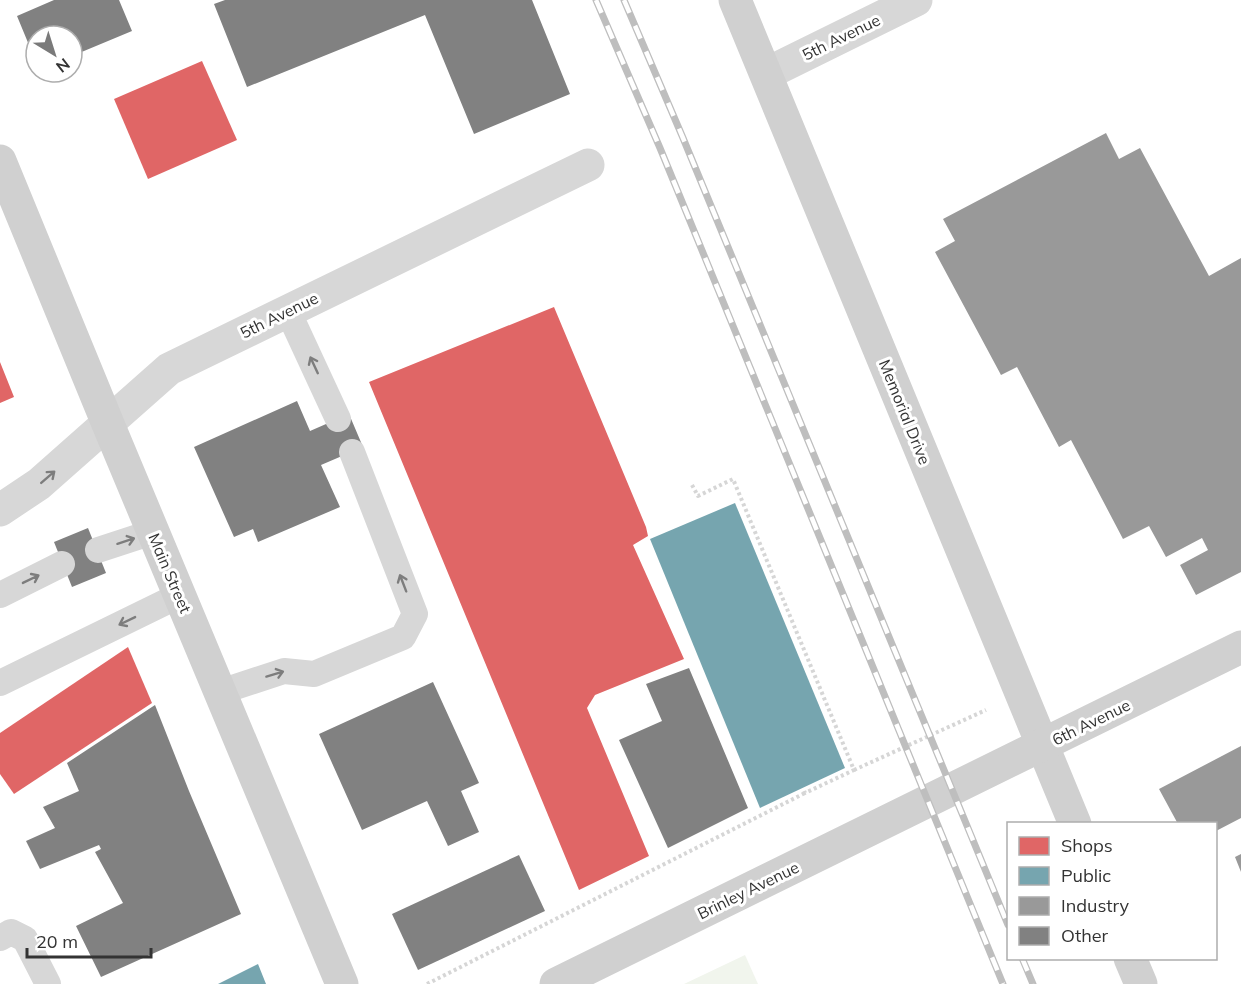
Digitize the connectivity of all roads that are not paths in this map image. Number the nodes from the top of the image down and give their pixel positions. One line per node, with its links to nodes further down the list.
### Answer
1 (735, 0): 3 (street, Memorial Drive)
2 (916, 0): 3 (street, 5th Avenue)
3 (766, 74): 19 (street, Memorial Drive)
4 (0, 161): 8 (street, Main Street)
5 (588, 165): 6 (street, 5th Avenue)
6 (288, 311): 7 (lane, one-way to 6); 8 (street, 5th Avenue)
7 (338, 418)
8 (108, 424): 10 (street, 5th Avenue, one-way to 8); 11 (street, Main Street)
9 (352, 452): 18 (lane, one-way to 9)
10 (0, 510)
11 (153, 532): 12 (lane, one-way to 11); 15 (street, Main Street)
12 (98, 550)
13 (62, 564): 14 (lane, one-way to 13)
14 (0, 595)
15 (180, 595): 17 (lane, one-way to 17); 18 (street, Main Street)
16 (1241, 647): 19 (street, 6th Avenue)
17 (0, 683)
18 (220, 692): 25 (street, Main Street)
19 (1042, 746): 20 (street, 6th Avenue); 21 (street, Memorial Drive)
20 (940, 796): 26 (street, Brinley Avenue)
21 (1074, 822)
22 (0, 938): 24 (lane)
23 (1131, 960): 27 (street)
24 (48, 984)
25 (342, 984)
26 (556, 984)
27 (1141, 984)

